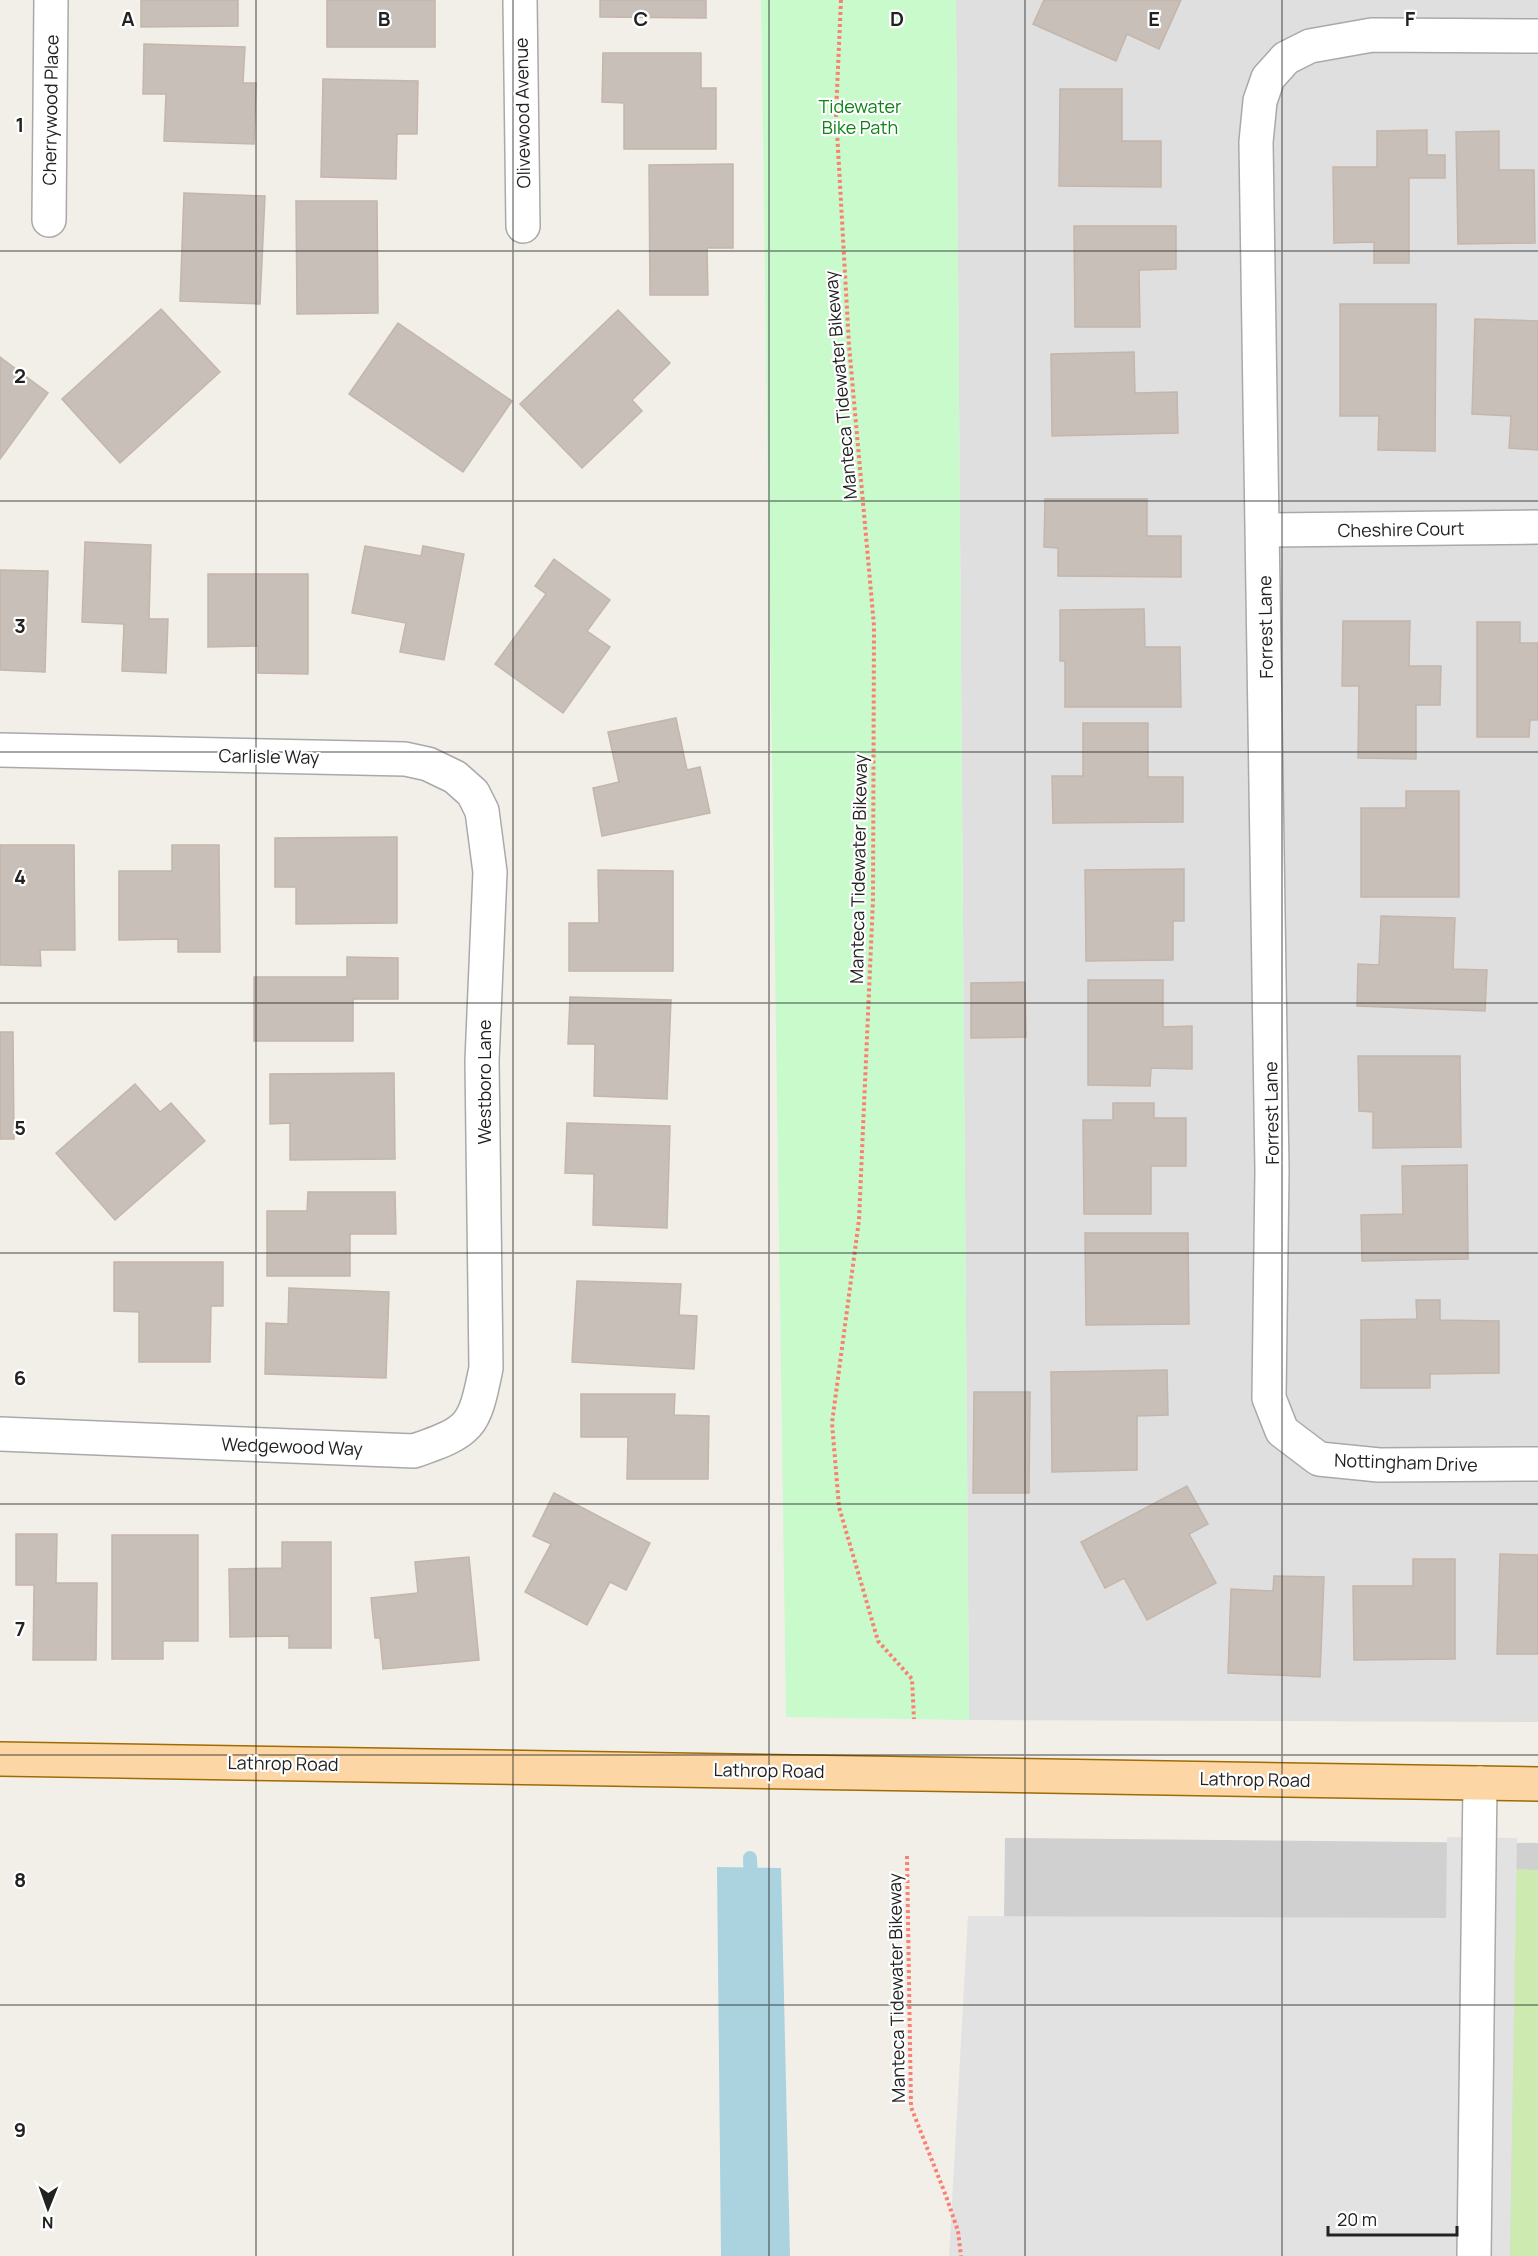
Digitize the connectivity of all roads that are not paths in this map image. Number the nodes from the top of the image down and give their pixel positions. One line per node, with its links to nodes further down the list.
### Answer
1 (51, 0): 4 (street, Cherrywood Place)
2 (520, 0): 5 (street, Olivewood Avenue)
3 (1538, 36): 7 (street, Forrest Lane)
4 (49, 220)
5 (523, 226)
6 (1538, 527): 7 (street, Cheshire Court)
7 (1264, 530): 10 (street, Forrest Lane)
8 (0, 750): 9 (street, Carlisle Way)
9 (487, 845): 11 (street, Westboro Lane)
10 (1271, 1255): 13 (street, Nottingham Drive)
11 (485, 1319): 12 (street, Wedgewood Way)
12 (0, 1434)
13 (1538, 1464)
14 (0, 1759): 15 (main road, Lathrop Road)
15 (1480, 1783): 16 (main road, Lathrop Road); 17 (street)
16 (1538, 1784)
17 (1474, 2256)

